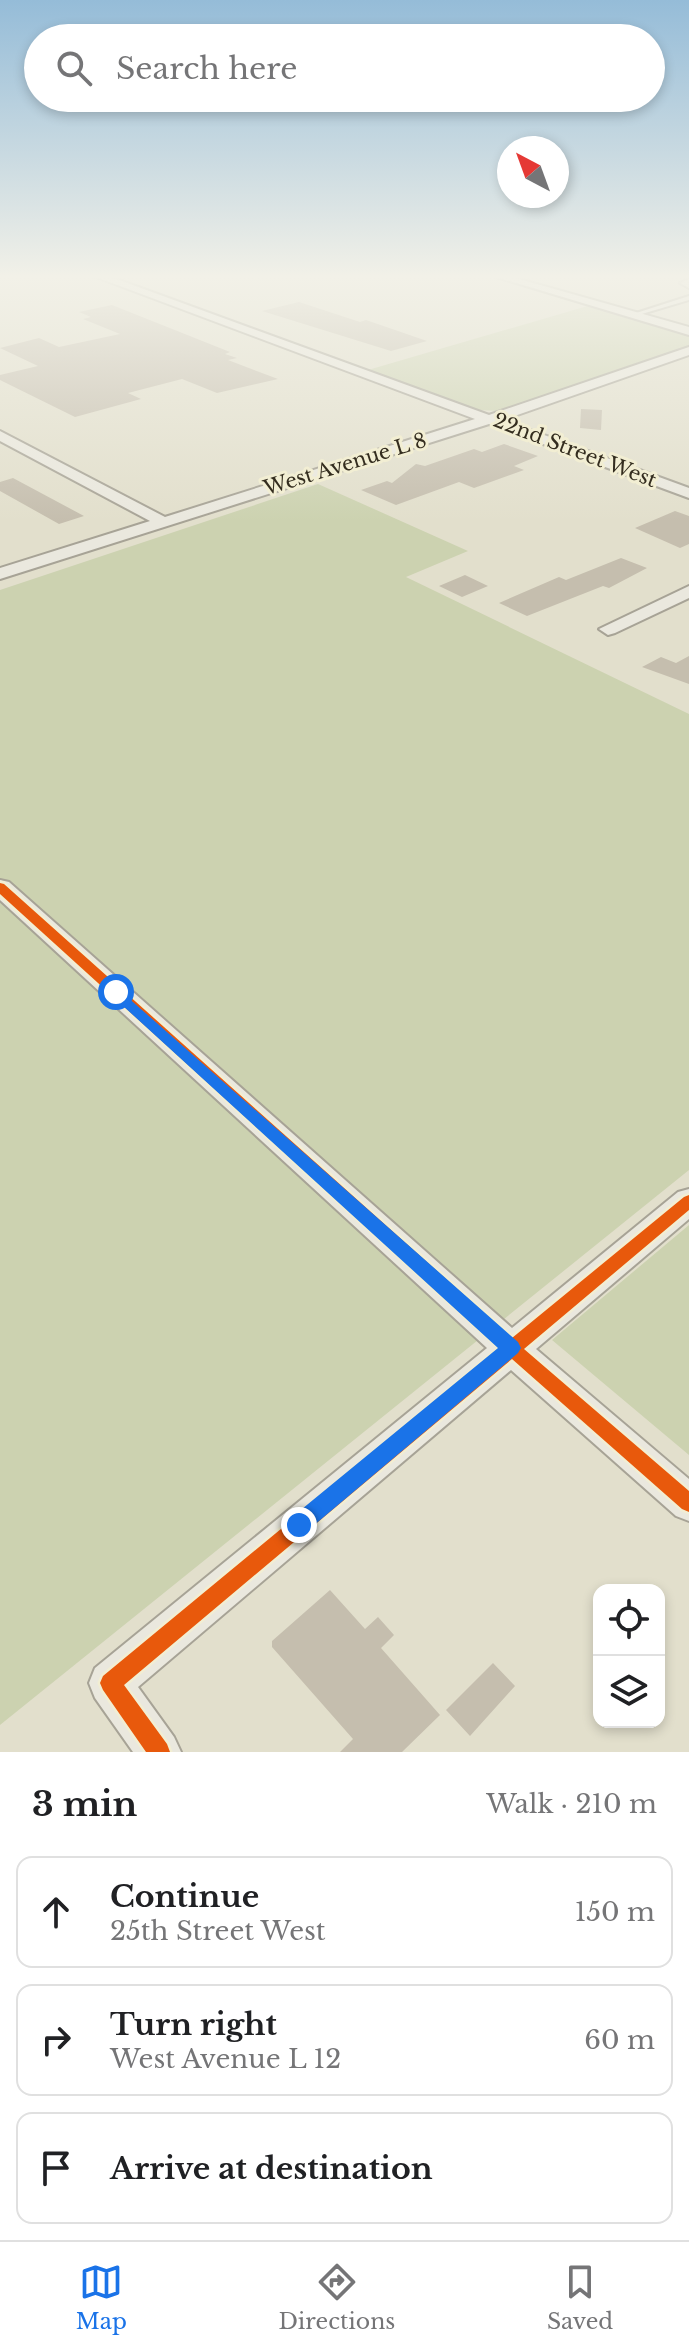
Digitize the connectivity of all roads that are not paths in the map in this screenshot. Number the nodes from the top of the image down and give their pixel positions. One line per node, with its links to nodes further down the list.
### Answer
1 (326, 359): 3 (street, 22nd Street West)
2 (666, 359): 3 (street, West Avenue L 8)
3 (491, 419): 5 (street, 22nd Street West); 6 (street, West Avenue L 8)
4 (0, 435): 6 (street)
5 (689, 493)
6 (161, 521): 7 (street, West Avenue L 8)
7 (0, 574)
8 (689, 591): 9 (street)
9 (608, 629)
10 (0, 887): 12 (street)
11 (689, 1201): 12 (street)
12 (511, 1348): 13 (street); 14 (street)
13 (689, 1503)
14 (159, 1752)

